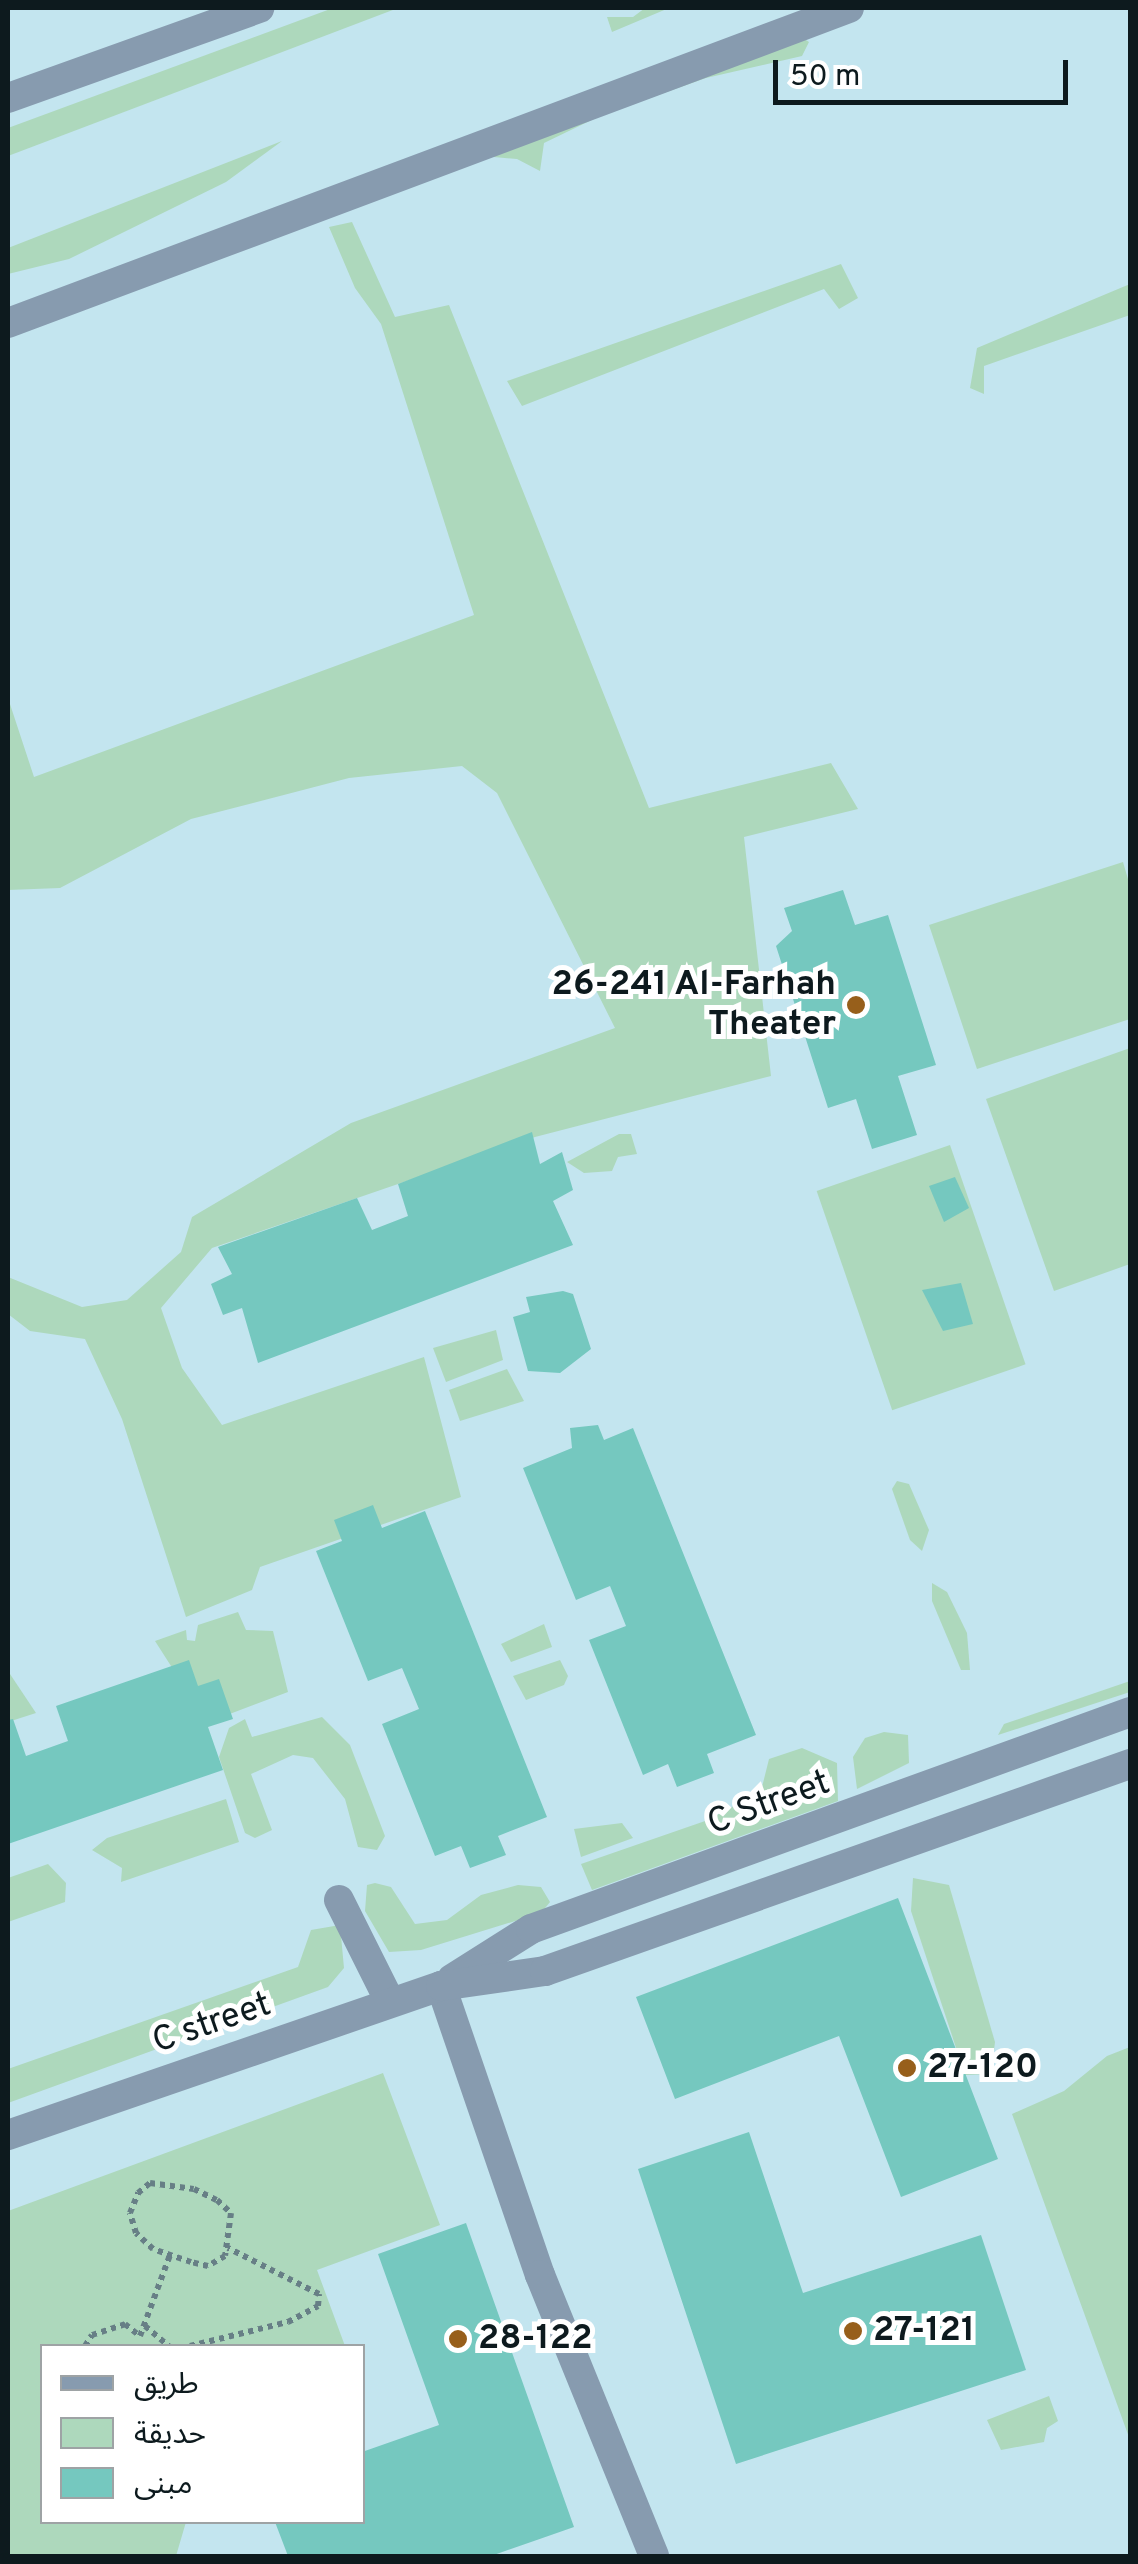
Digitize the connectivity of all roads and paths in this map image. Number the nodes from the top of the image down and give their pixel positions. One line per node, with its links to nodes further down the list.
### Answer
1 (260, 8): 3 (street)
2 (850, 8): 4 (street)
3 (8, 98)
4 (8, 323)
5 (1130, 1712): 8 (street, C Street)
6 (1130, 1764): 8 (street)
7 (340, 1900): 9 (street)
8 (441, 1986): 9 (street, C street); 17 (street)
9 (390, 2002): 10 (street, C street)
10 (8, 2134)
11 (228, 2248): 12 (path); 12 (path); 16 (path)
12 (170, 2255): 13 (path)
13 (144, 2326): 14 (path); 15 (path)
14 (86, 2344)
15 (166, 2344)
16 (198, 2344)
17 (654, 2556)

